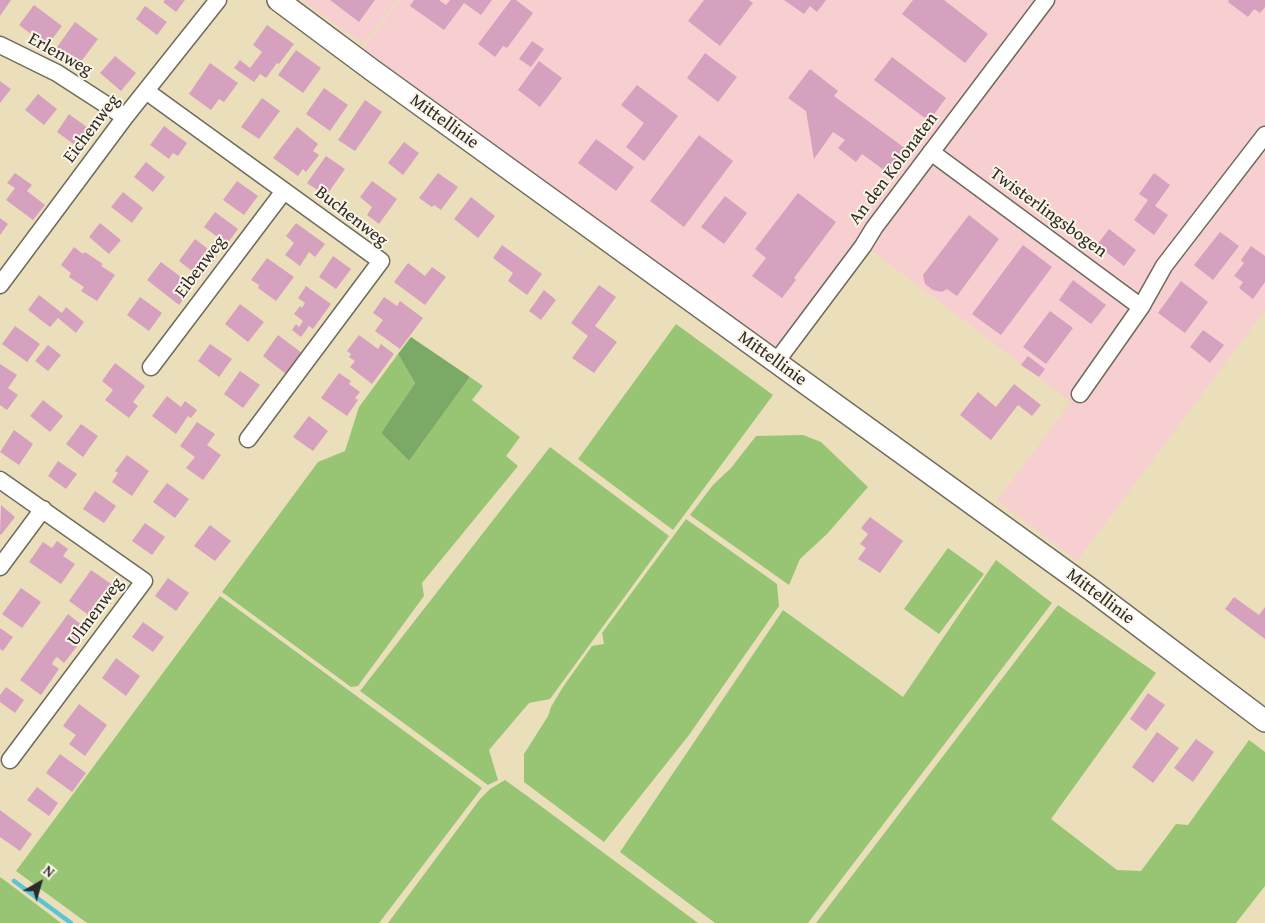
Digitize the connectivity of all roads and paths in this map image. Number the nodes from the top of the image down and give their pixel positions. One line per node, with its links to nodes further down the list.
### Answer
1 (218, 0): 5 (street, Eichenweg)
2 (278, 0): 12 (street, Mittellinie)
3 (1046, 0): 8 (street, An den Kolonaten)
4 (0, 45): 6 (street, Erlenweg)
5 (146, 91): 6 (street, Eichenweg); 9 (street, Buchenweg)
6 (125, 117): 10 (street, Eichenweg)
7 (1265, 135): 11 (street)
8 (931, 152): 11 (street, Twisterlingsbogen); 12 (street, An den Kolonaten)
9 (284, 191): 13 (street, Eibenweg); 15 (street, Buchenweg)
10 (3, 275)
11 (1141, 307): 14 (street)
12 (776, 362): 19 (street, Mittellinie)
13 (151, 367)
14 (1080, 394)
15 (248, 439)
16 (0, 480): 17 (street, Ulmenweg)
17 (43, 509): 18 (street); 20 (street, Ulmenweg)
18 (0, 567)
19 (1265, 721)
20 (10, 760)

